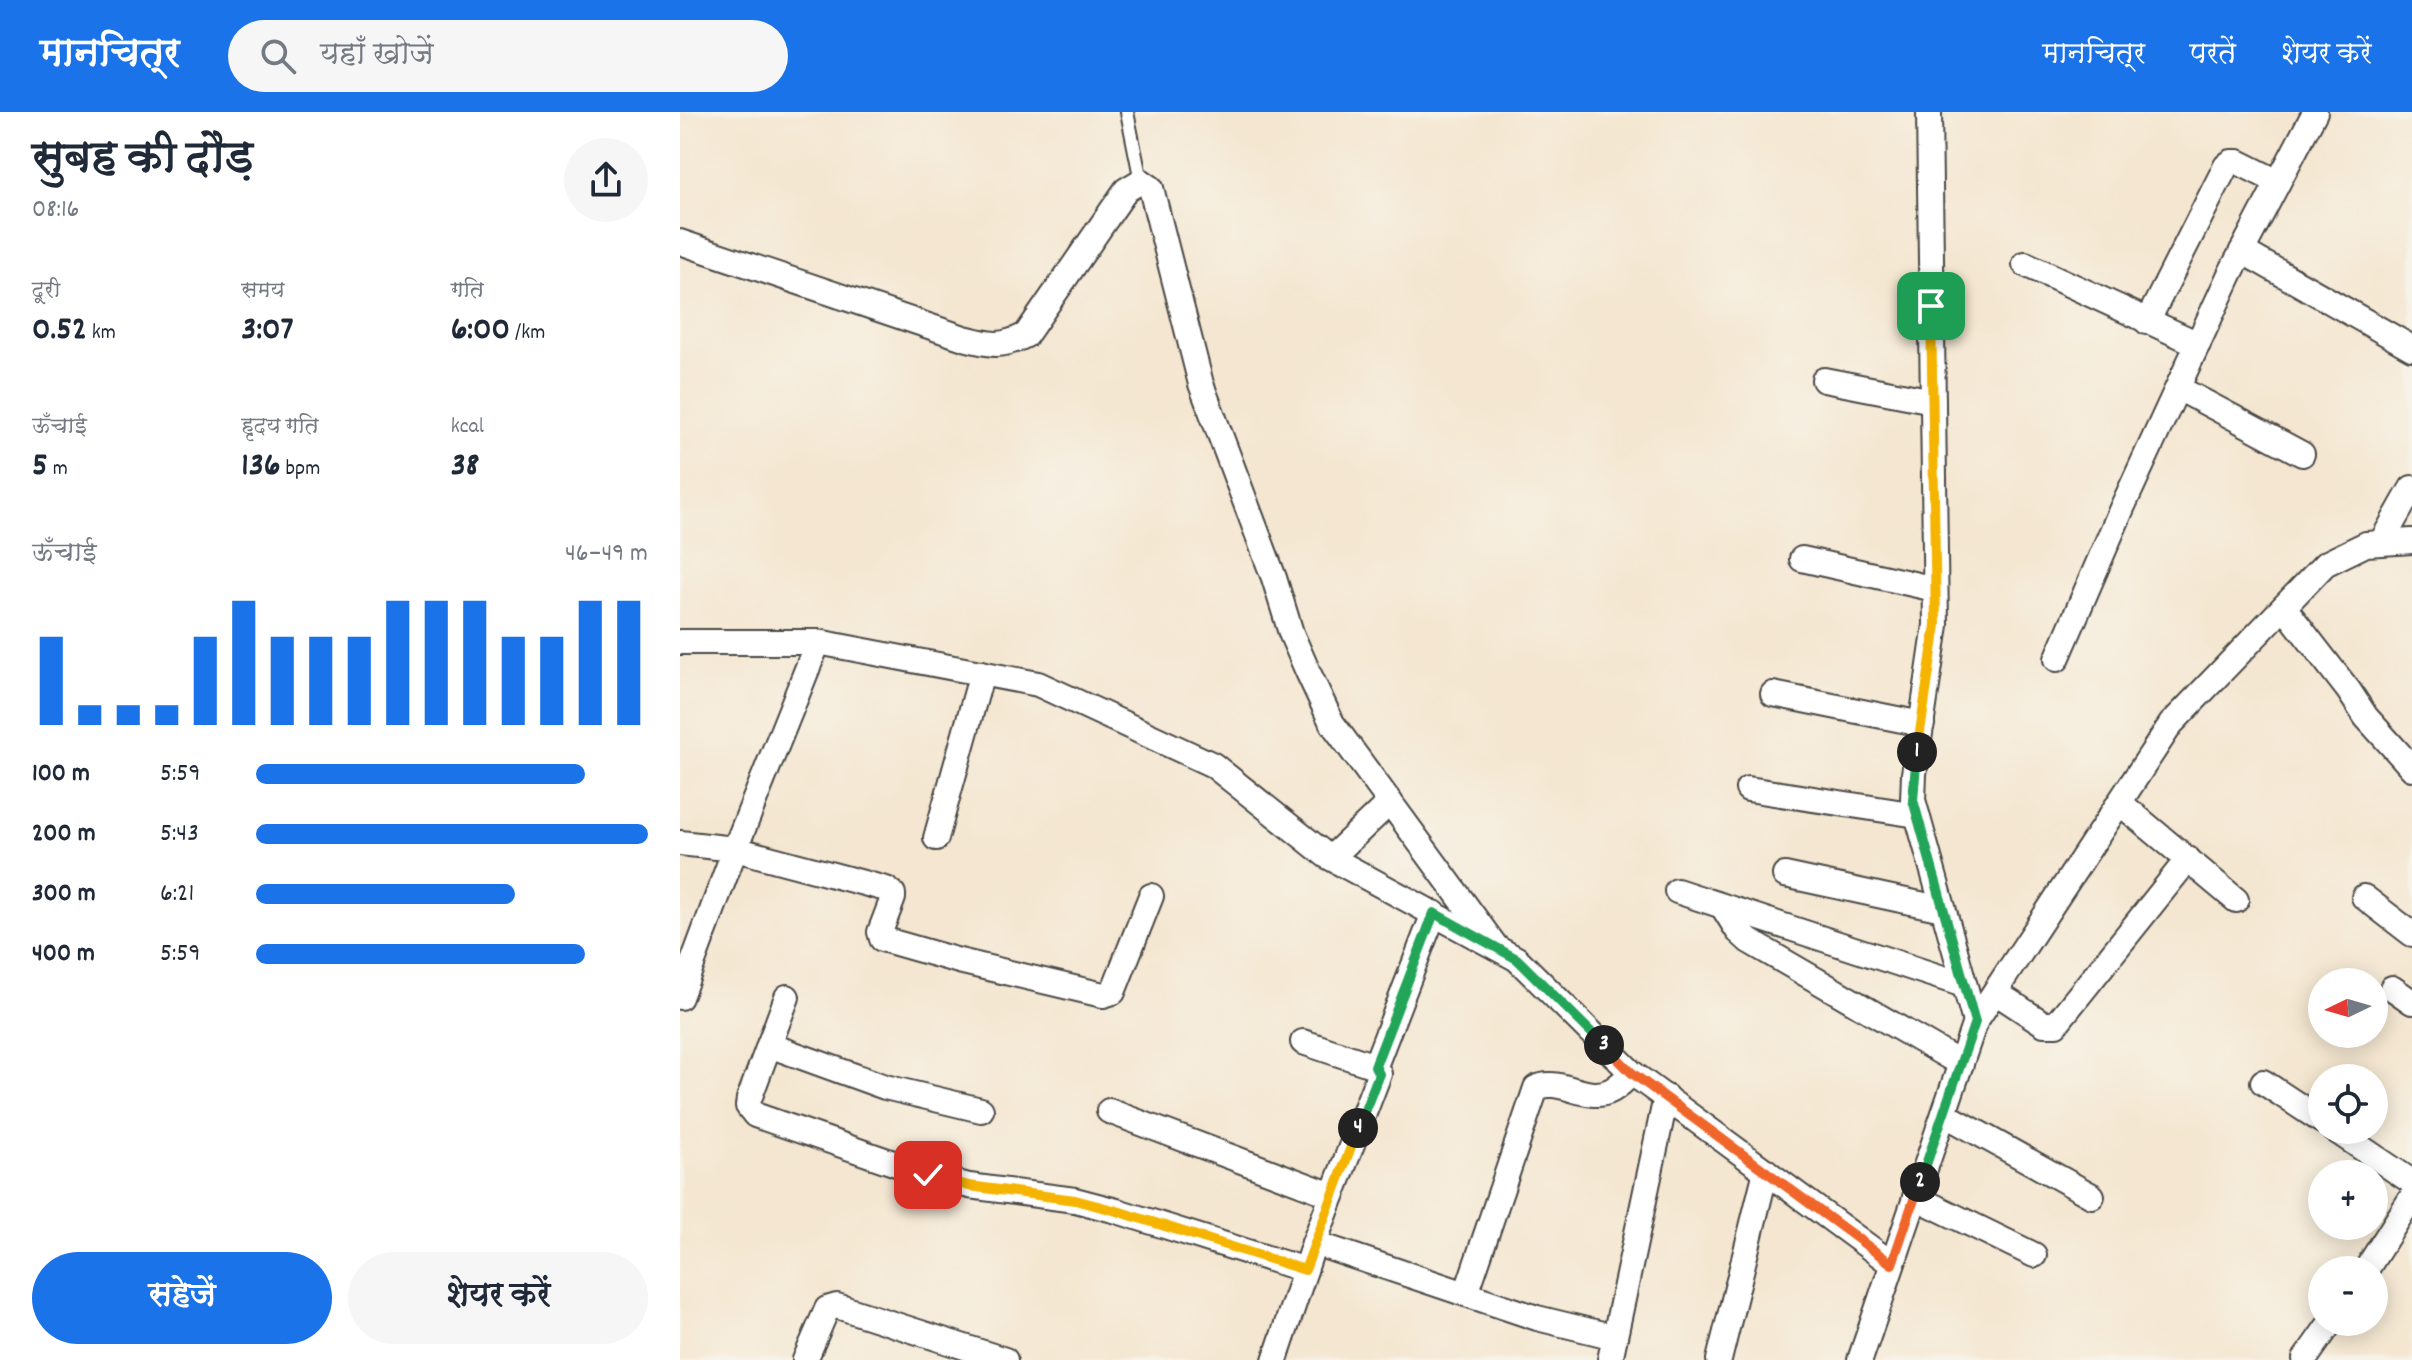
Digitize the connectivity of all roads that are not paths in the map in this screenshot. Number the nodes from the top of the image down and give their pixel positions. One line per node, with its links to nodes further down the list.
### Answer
1 (1127, 112): 4 (lane)
2 (1929, 112): 14 (street)
3 (2315, 112): 5 (street)
4 (1141, 181): 6 (street); 30 (street)
5 (2278, 182): 7 (street); 9 (street)
6 (680, 242)
7 (2242, 251): 10 (street); 11 (street)
8 (2025, 264): 9 (street)
9 (2147, 322): 10 (street)
10 (2198, 344): 13 (street)
11 (2412, 348)
12 (1824, 380): 14 (street)
13 (2178, 388): 15 (street); 24 (street)
14 (1933, 401): 20 (street)
15 (2302, 454)
16 (2412, 488): 18 (street)
17 (2412, 541): 18 (street)
18 (2381, 543): 21 (street)
19 (1802, 559): 20 (street)
20 (1935, 589): 27 (street)
21 (2284, 607): 28 (street); 31 (street)
22 (680, 642): 23 (street)
23 (818, 642): 25 (street); 35 (street)
24 (2057, 659)
25 (982, 673): 33 (street); 36 (street)
26 (1773, 694): 27 (street)
27 (1922, 724): 32 (street)
28 (2412, 768)
29 (1748, 789): 32 (street)
30 (1390, 802): 36 (street); 47 (street)
31 (2120, 803): 37 (street); 49 (street)
32 (1917, 815): 44 (street)
33 (936, 838)
34 (680, 843): 35 (street)
35 (735, 849): 40 (street); 50 (street)
36 (1332, 857): 45 (street)
37 (2188, 859): 42 (street); 49 (street)
38 (1785, 875): 44 (street)
39 (1677, 891): 43 (street)
40 (1151, 896)
41 (2364, 897): 46 (street)
42 (2236, 900)
43 (1723, 907): 48 (street); 55 (street)
44 (1943, 909): 48 (street)
45 (1434, 913): 47 (street); 56 (street)
46 (2412, 934)
47 (1496, 947): 57 (street)
48 (1964, 985): 52 (street)
49 (1995, 992): 52 (street)
50 (680, 997)
51 (787, 997): 54 (street)
52 (1975, 1022): 55 (street)
53 (1303, 1042): 56 (street)
54 (769, 1045): 60 (street); 75 (street)
55 (1961, 1064): 63 (street)
56 (1375, 1066): 67 (street)
57 (1632, 1073): 59 (street); 76 (street)
58 (2263, 1082): 62 (street)
59 (1666, 1097): 65 (street); 78 (street)
60 (981, 1110)
61 (1109, 1111): 67 (street)
62 (2308, 1112)
63 (1944, 1114): 68 (street); 69 (street)
64 (2356, 1144): 66 (street)
65 (1766, 1171): 74 (street); 83 (street)
66 (2412, 1182)
67 (1332, 1195): 71 (street)
68 (2092, 1196)
69 (1915, 1197): 72 (street); 74 (street)
70 (2412, 1197): 73 (street)
71 (1314, 1243): 75 (street); 76 (street)
72 (2034, 1255)
73 (2375, 1256)
74 (1892, 1264): 84 (street)
75 (1305, 1270): 82 (street)
76 (1466, 1294): 78 (street)
77 (2321, 1336): 79 (street)
78 (1612, 1349)
79 (2305, 1359)
80 (805, 1360): 81 (street)
81 (1005, 1360)
82 (1275, 1360)
83 (1719, 1360)
84 (1860, 1360)

